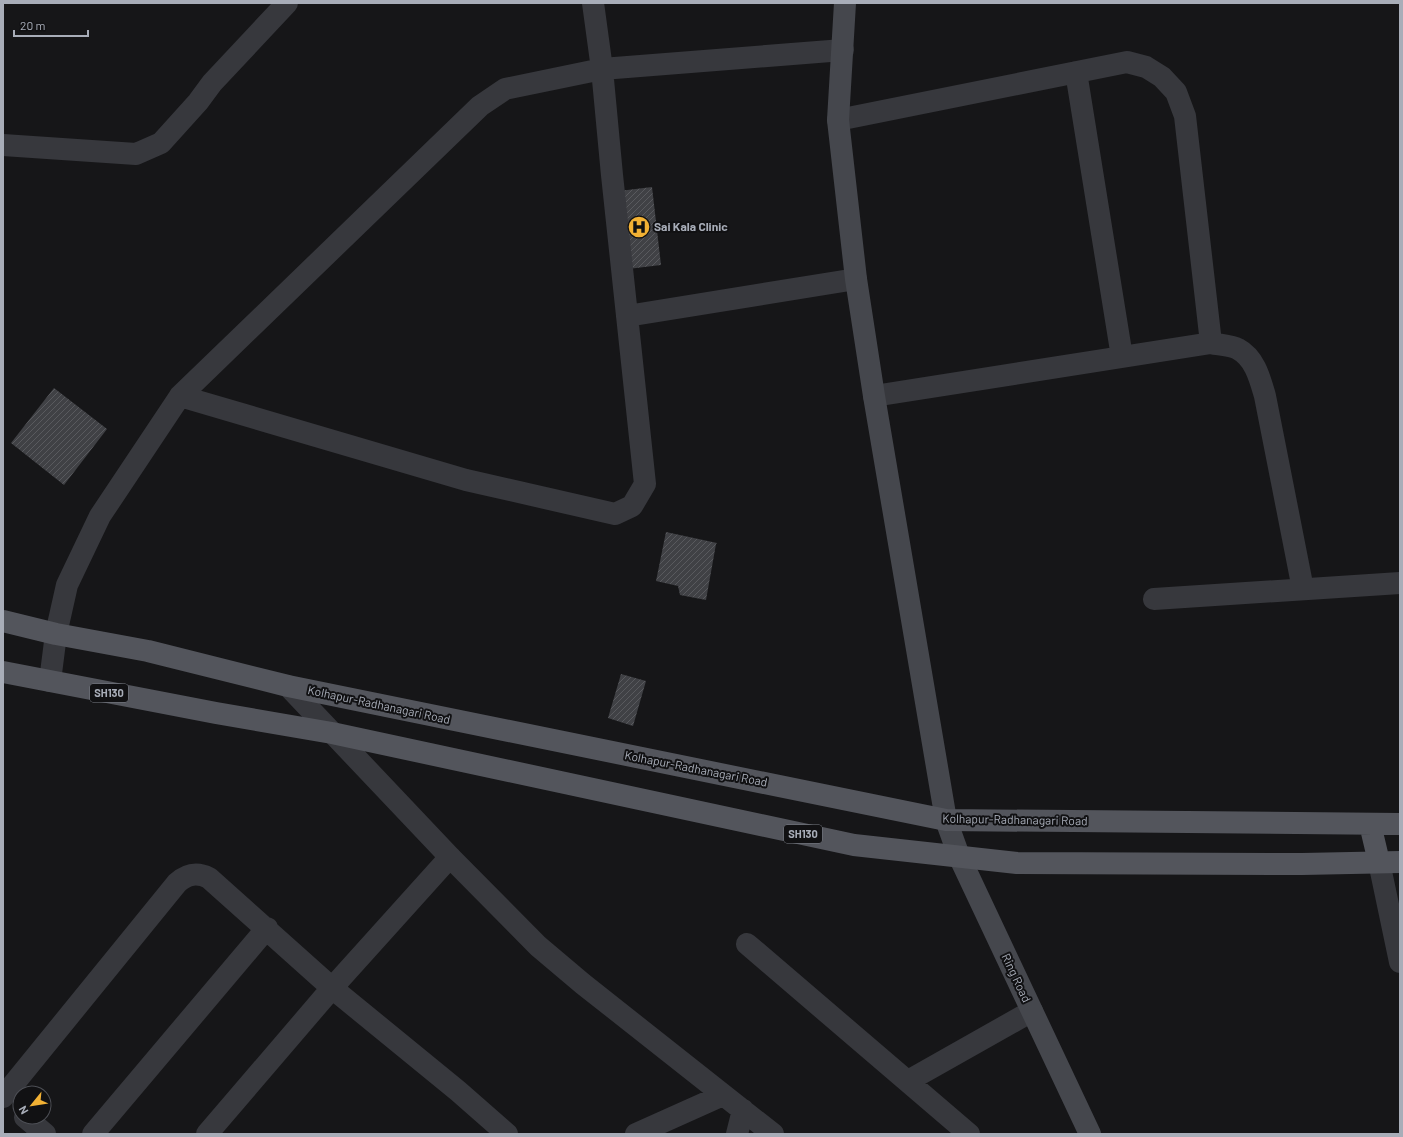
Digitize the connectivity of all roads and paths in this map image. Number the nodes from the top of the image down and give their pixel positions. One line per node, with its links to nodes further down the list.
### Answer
1 (288, 3): 8 (street)
2 (593, 3): 5 (street)
3 (845, 3): 4 (main road, Ring Road)
4 (843, 50): 5 (street); 7 (main road, Ring Road)
5 (602, 69): 10 (street); 13 (street)
6 (1076, 72): 7 (street); 11 (street); 12 (street)
7 (838, 120): 9 (main road, Ring Road)
8 (3, 145)
9 (856, 279): 10 (street); 14 (main road, Ring Road)
10 (627, 316): 13 (street)
11 (1211, 343): 12 (street); 16 (street)
12 (1122, 357): 14 (street)
13 (180, 396): 19 (street)
14 (874, 396): 24 (main road, Ring Road)
15 (1400, 583): 16 (street)
16 (1303, 589): 17 (street)
17 (1154, 599)
18 (3, 621): 19 (main road, Kolhapur-Radhanagari Road)
19 (56, 634): 21 (street); 22 (main road, Kolhapur-Radhanagari Road)
20 (3, 672): 21 (main road, SH130)
21 (50, 681): 23 (main road, SH130)
22 (288, 686): 23 (street); 24 (main road, Kolhapur-Radhanagari Road)
23 (332, 733): 27 (main road, SH130); 28 (street)
24 (946, 820): 25 (main road, Kolhapur-Radhanagari Road); 27 (main road, Ring Road)
25 (1370, 824): 26 (main road, Kolhapur-Radhanagari Road); 29 (main road)
26 (1400, 824)
27 (959, 856): 29 (main road, SH130); 34 (main road, Ring Road)
28 (450, 857): 33 (street); 36 (street)
29 (1390, 862): 32 (street)
30 (267, 928): 33 (street); 37 (street); 42 (street)
31 (747, 944): 35 (street)
32 (1400, 962)
33 (332, 988): 43 (street); 44 (street)
34 (1032, 1011): 35 (street); 49 (main road, Ring Road)
35 (908, 1081): 48 (street)
36 (724, 1095): 39 (street); 45 (street)
37 (3, 1098): 38 (street)
38 (12, 1105)
39 (743, 1110): 46 (street); 47 (street)
40 (34, 1125): 41 (street)
41 (45, 1134)
42 (93, 1134)
43 (207, 1134)
44 (507, 1134)
45 (636, 1134)
46 (738, 1134)
47 (773, 1134)
48 (969, 1134)
49 (1090, 1134)

